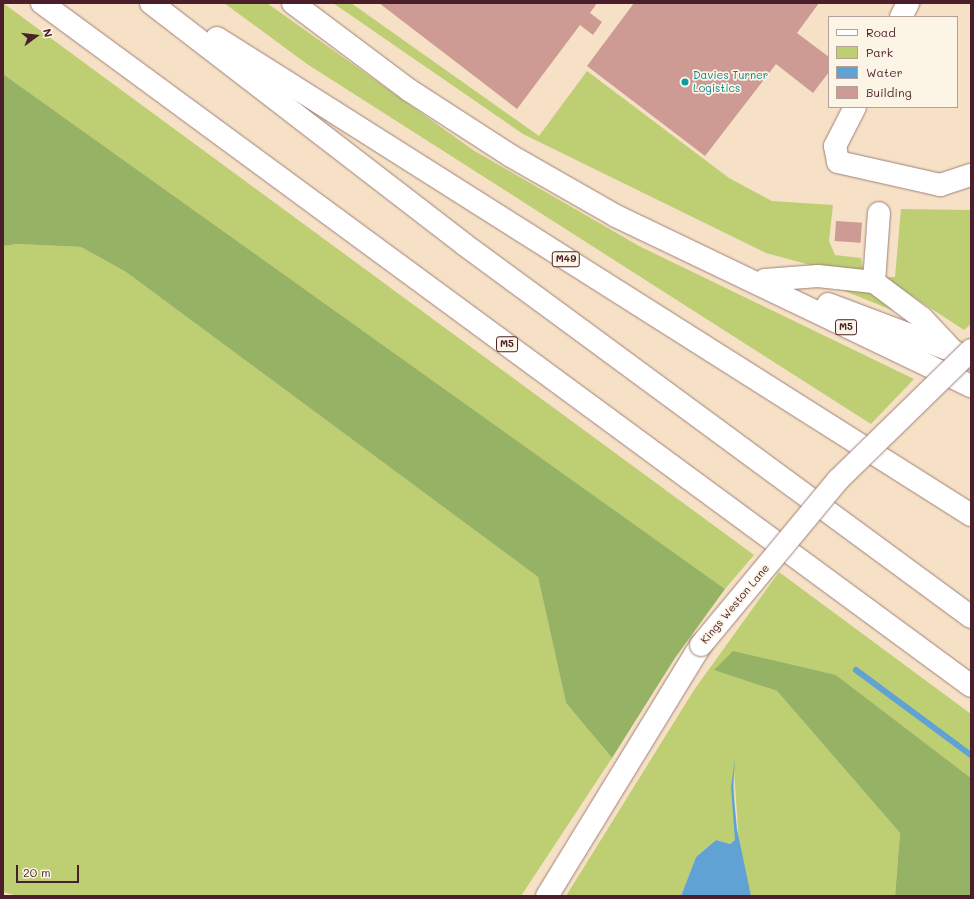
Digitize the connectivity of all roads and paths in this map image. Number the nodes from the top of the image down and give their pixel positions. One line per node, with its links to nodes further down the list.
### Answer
1 (42, 3): 17 (main road, M5)
2 (151, 3): 16 (main road)
3 (162, 3): 15 (main road, M49)
4 (293, 3): 10 (main road, M5)
5 (908, 3): 6 (main road)
6 (902, 16)
7 (854, 108): 8 (main road)
8 (971, 175)
9 (879, 213): 12 (main road)
10 (720, 268): 11 (main road); 14 (main road, M5)
11 (765, 280): 12 (main road); 13 (main road)
12 (874, 282): 13 (main road)
13 (965, 353): 18 (main road, Kings Weston Lane, bridge)
14 (971, 386)
15 (971, 515)
16 (971, 616)
17 (971, 686)
18 (547, 896)

